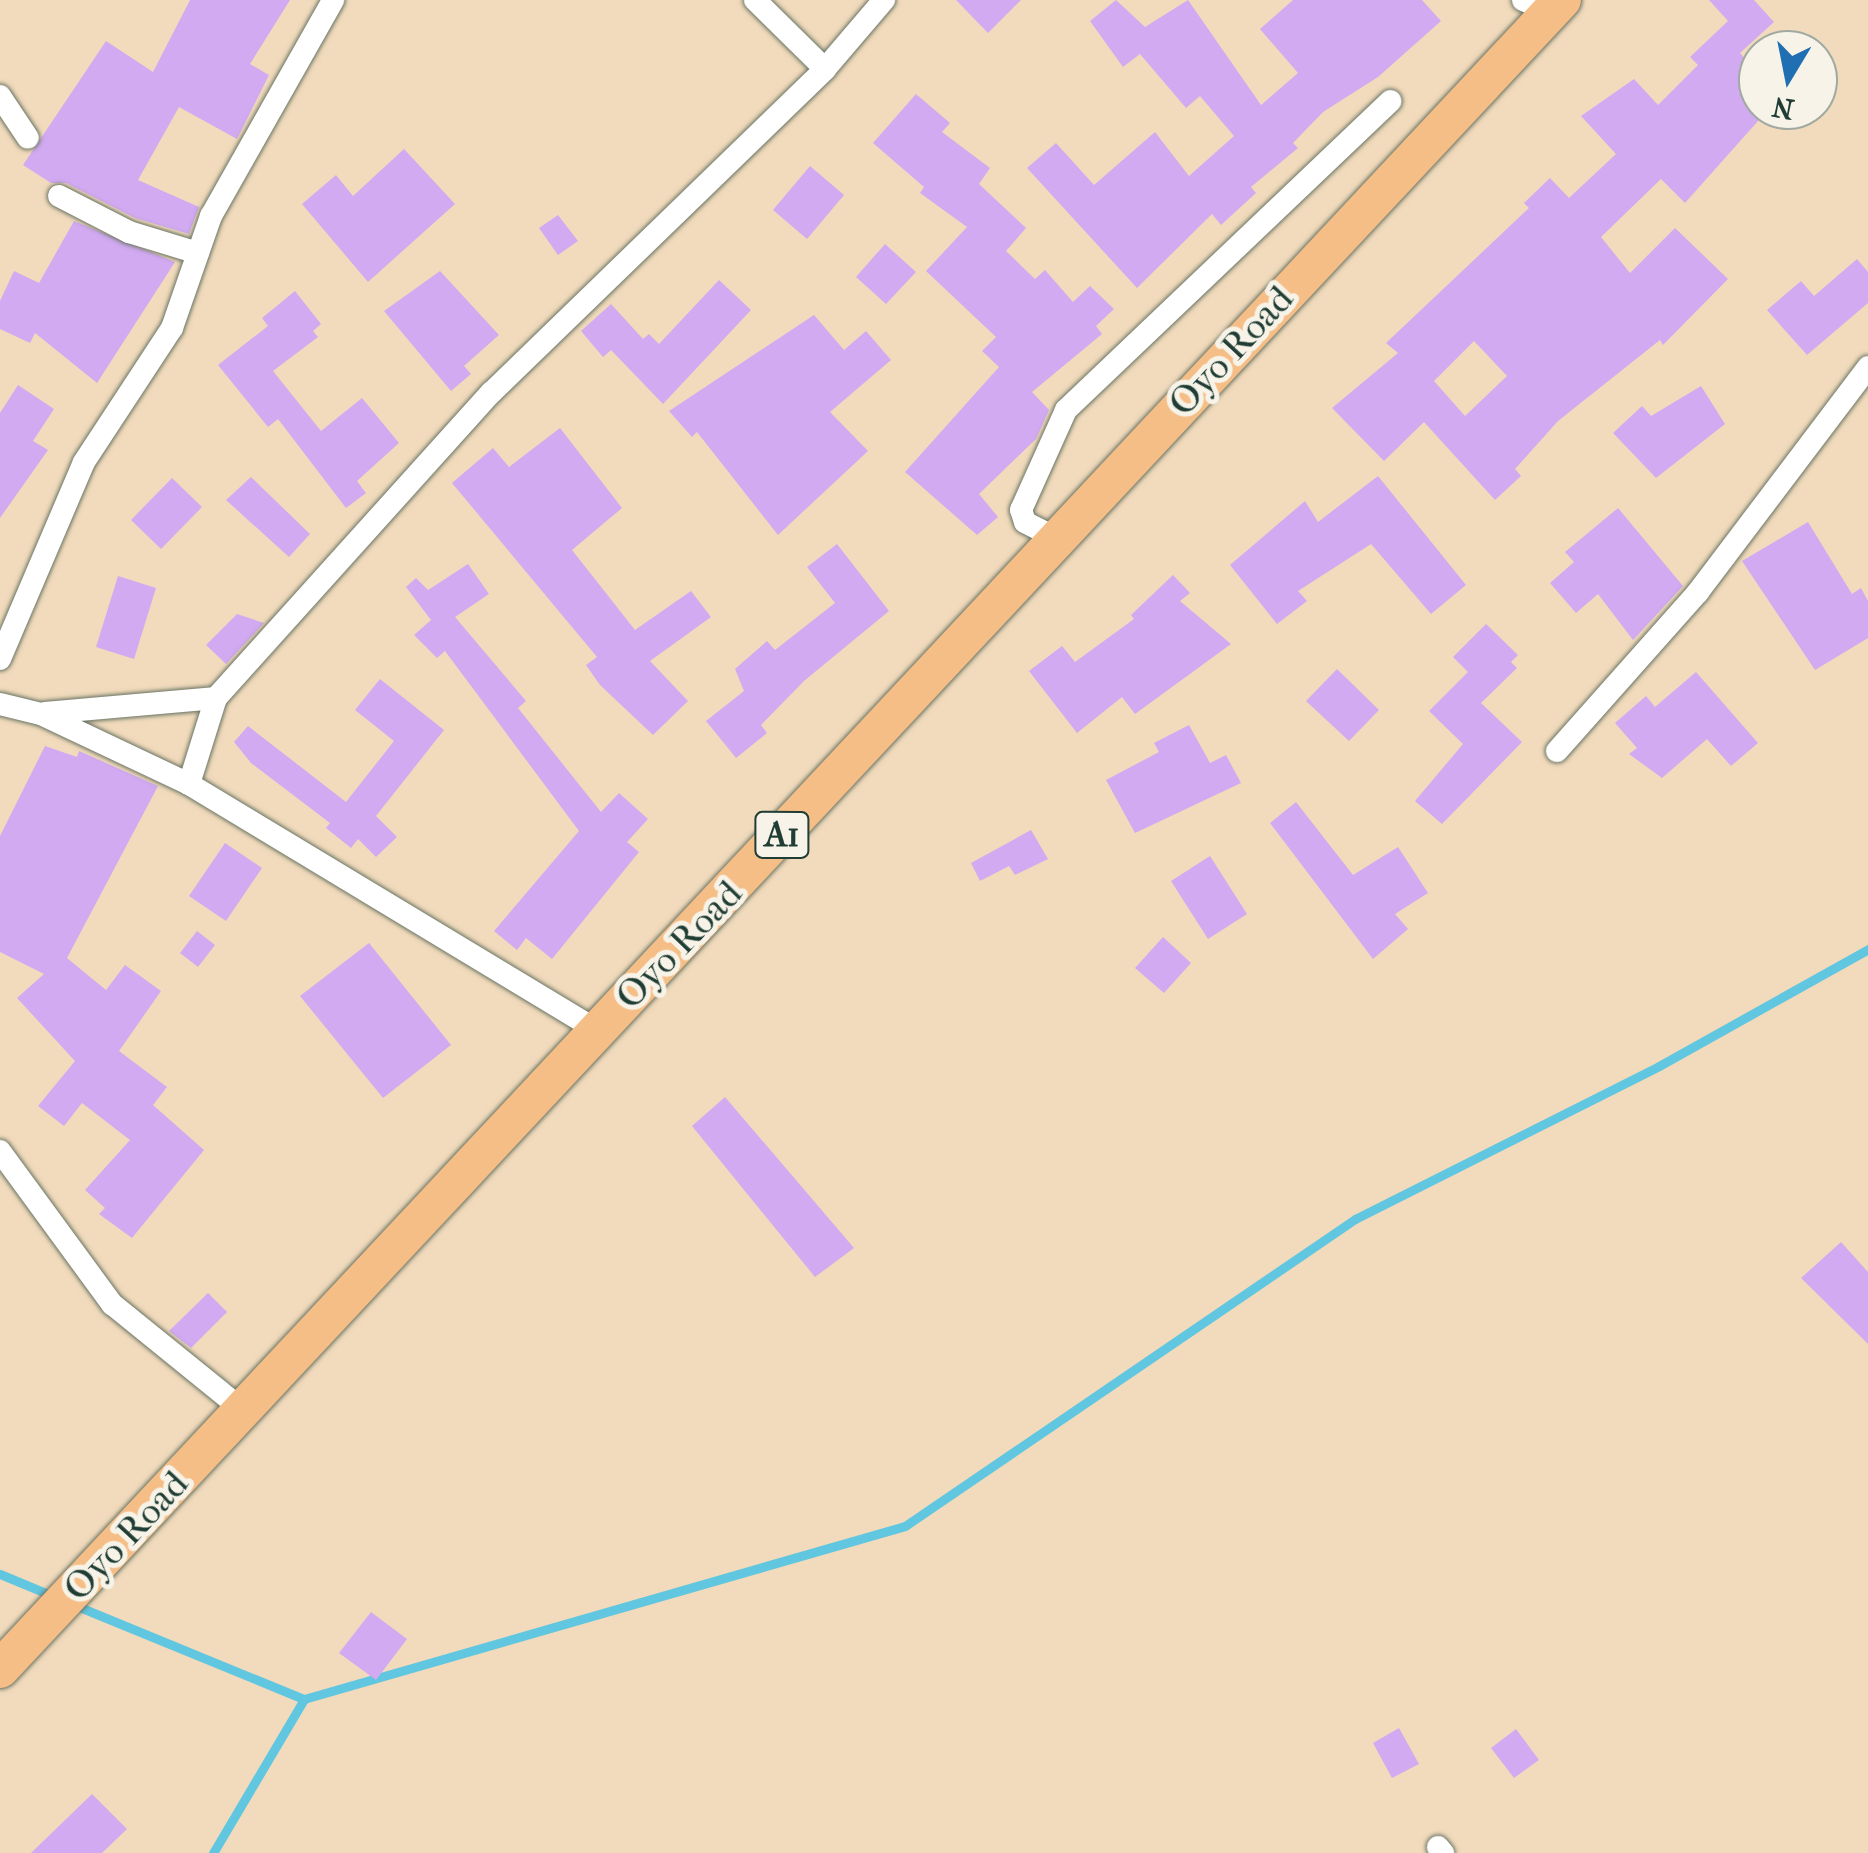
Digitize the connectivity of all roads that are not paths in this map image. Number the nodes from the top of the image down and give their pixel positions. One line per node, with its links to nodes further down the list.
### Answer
1 (332, 0): 10 (street)
2 (755, 0): 5 (street)
3 (884, 0): 5 (street)
4 (1546, 4): 12 (highway, Oyo Road / A1)
5 (826, 68): 14 (street)
6 (0, 96): 8 (street)
7 (1390, 100): 12 (street)
8 (28, 138)
9 (59, 196): 10 (street)
10 (198, 253): 13 (street)
11 (1868, 367): 17 (street)
12 (1058, 539): 19 (highway, Oyo Road / A1)
13 (0, 659)
14 (216, 698): 16 (street); 18 (street)
15 (0, 704): 16 (street)
16 (41, 714): 18 (street)
17 (1556, 751)
18 (189, 784): 19 (street)
19 (597, 1030): 21 (highway, Oyo Road / A1)
20 (0, 1151): 21 (street)
21 (244, 1411): 22 (highway, Oyo Road / A1)
22 (0, 1669)

